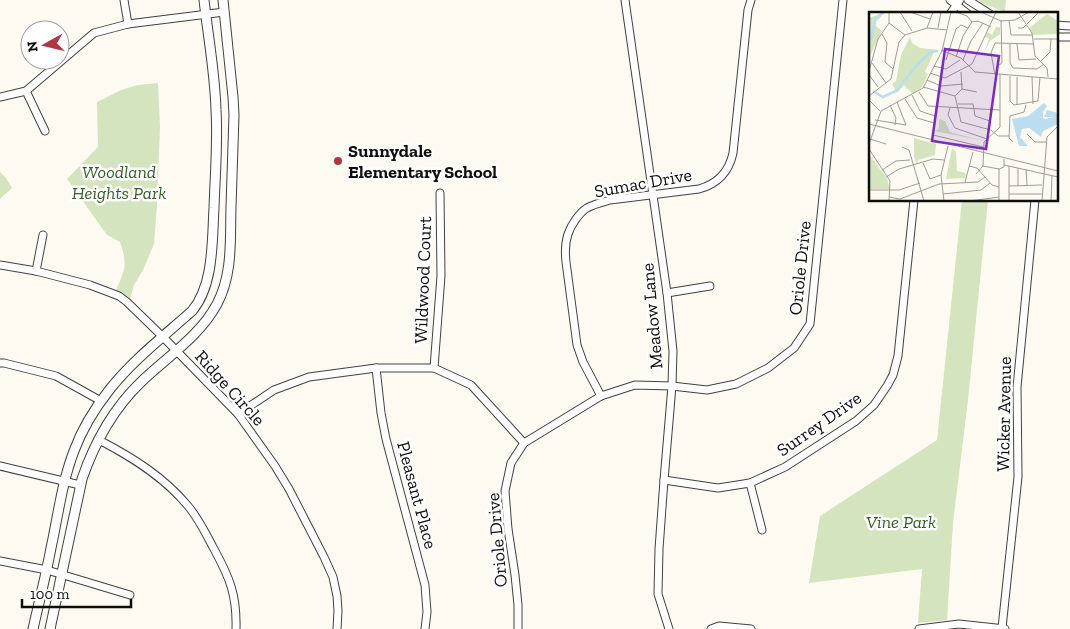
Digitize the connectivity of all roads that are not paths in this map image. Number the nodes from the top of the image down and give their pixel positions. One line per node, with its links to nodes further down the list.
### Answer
1 (124, 0): 13 (street)
2 (204, 0): 12 (street)
3 (223, 0): 9 (street)
4 (625, 0): 18 (street, Meadow Lane)
5 (751, 0): 18 (street, Sumac Drive)
6 (843, 0): 31 (street, Oriole Drive)
7 (968, 0): 11 (street)
8 (955, 2): 10 (street)
9 (224, 12): 12 (street); 27 (street)
10 (966, 12)
11 (987, 12)
12 (206, 14): 13 (street); 26 (street)
13 (128, 24): 14 (street)
14 (26, 91): 15 (street); 16 (street)
15 (0, 97)
16 (45, 131)
17 (440, 193): 30 (street, Wildwood Court)
18 (652, 195): 25 (street, Meadow Lane); 32 (street, Sumac Drive)
19 (914, 201): 40 (street, Surrey Drive)
20 (1035, 201): 47 (street, Wicker Avenue)
21 (43, 235): 23 (street)
22 (0, 265): 23 (street, Ridge Circle)
23 (36, 271): 26 (street, Ridge Circle)
24 (710, 286): 25 (street)
25 (667, 293): 31 (street, Meadow Lane)
26 (163, 337): 27 (street, Ridge Circle); 33 (street)
27 (176, 351): 34 (street, Ridge Circle); 35 (street)
28 (0, 363): 33 (street)
29 (376, 368): 30 (street); 34 (street); 52 (street, Pleasant Place)
30 (434, 368): 36 (street)
31 (672, 386): 32 (street, Oriole Drive); 38 (street, Meadow Lane)
32 (601, 396): 36 (street, Oriole Drive)
33 (101, 401): 39 (street)
34 (238, 414): 51 (street, Ridge Circle)
35 (99, 440): 41 (street); 50 (street)
36 (524, 443): 53 (street, Oriole Drive)
37 (0, 466): 39 (street)
38 (664, 480): 40 (street, Surrey Drive); 54 (street, Meadow Lane)
39 (65, 481): 41 (street); 44 (street)
40 (750, 483): 42 (street)
41 (80, 485): 45 (street)
42 (762, 530)
43 (0, 561): 44 (street)
44 (47, 570): 45 (street); 48 (street)
45 (61, 575): 46 (street); 49 (street)
46 (130, 595)
47 (1002, 628): 57 (street); 58 (street)
48 (33, 629)
49 (50, 629)
50 (236, 629)
51 (337, 629)
52 (425, 629)
53 (518, 629)
54 (669, 629)
55 (711, 629): 56 (street)
56 (751, 629)
57 (919, 629)
58 (1006, 629)

